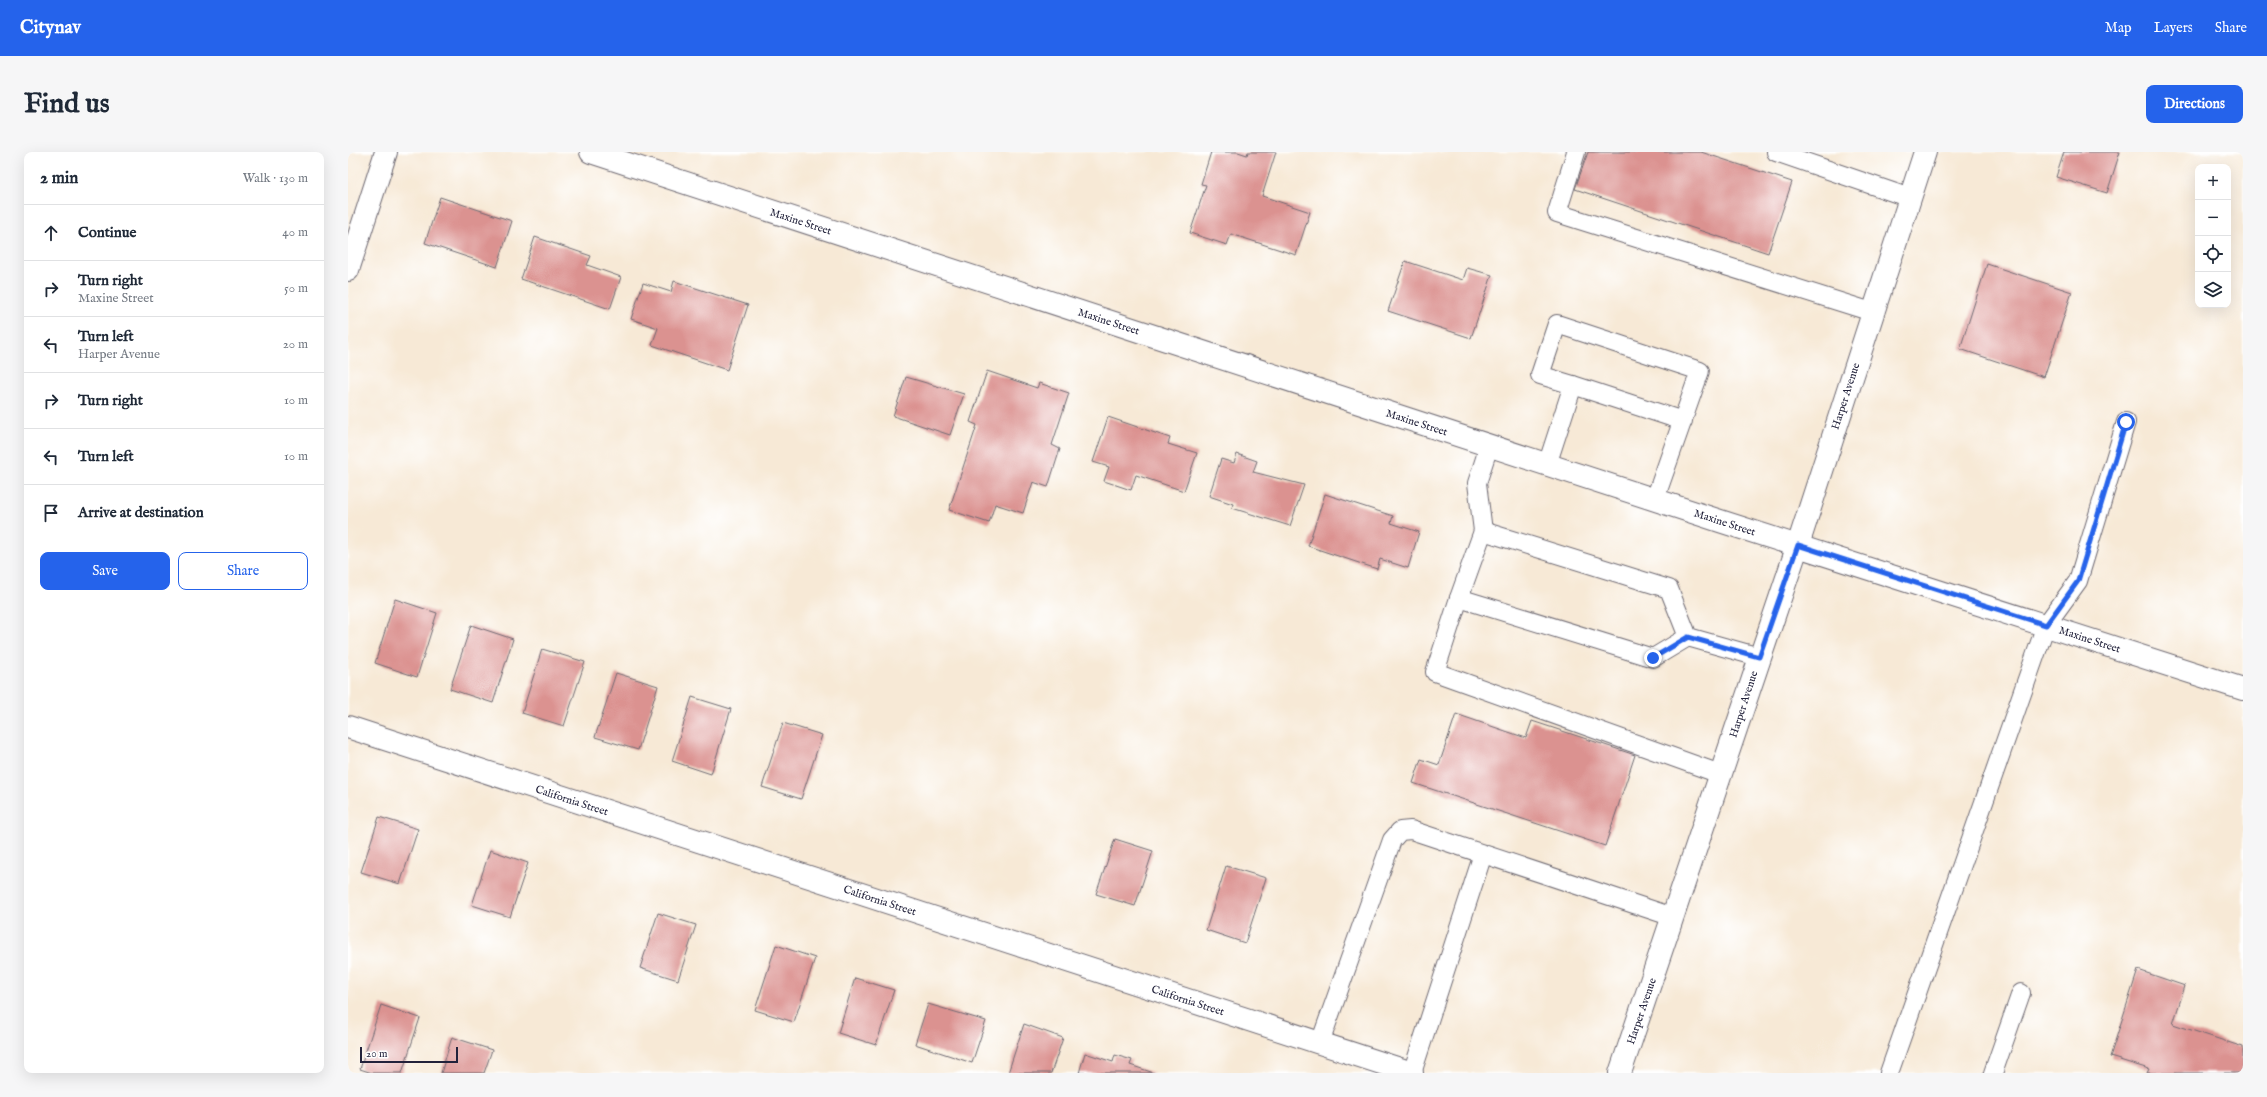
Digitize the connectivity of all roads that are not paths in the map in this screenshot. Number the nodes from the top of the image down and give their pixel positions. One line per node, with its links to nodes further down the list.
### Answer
1 (386, 152): 7 (street)
2 (591, 152): 12 (street, Maxine Street)
3 (1576, 152): 8 (lane)
4 (1776, 152): 6 (lane)
5 (1925, 152): 6 (street, Harper Avenue)
6 (1910, 198): 8 (street, Harper Avenue)
7 (348, 270)
8 (1872, 312): 16 (street, Harper Avenue)
9 (1573, 385): 10 (lane); 10 (lane); 13 (lane)
10 (1683, 421): 14 (lane)
11 (2126, 422): 18 (lane)
12 (1489, 446): 13 (street, Maxine Street); 15 (lane)
13 (1547, 465): 14 (street, Maxine Street)
14 (1655, 499): 16 (street, Maxine Street)
15 (1483, 531): 17 (lane); 19 (lane)
16 (1798, 545): 18 (street, Maxine Street); 20 (street, Harper Avenue)
17 (1459, 598): 19 (lane); 23 (lane)
18 (2046, 625): 21 (street, Maxine Street); 30 (lane)
19 (1688, 637): 20 (lane)
20 (1759, 657): 23 (street, Harper Avenue)
21 (2243, 689)
22 (348, 727): 27 (street, California Street)
23 (1720, 774): 25 (street, Harper Avenue)
24 (1483, 854): 25 (lane); 27 (lane); 28 (lane)
25 (1672, 917): 29 (street, Harper Avenue)
26 (2021, 993): 31 (lane)
27 (1320, 1043): 28 (street, California Street)
28 (1412, 1073)
29 (1620, 1073)
30 (1889, 1073)
31 (1993, 1073)

